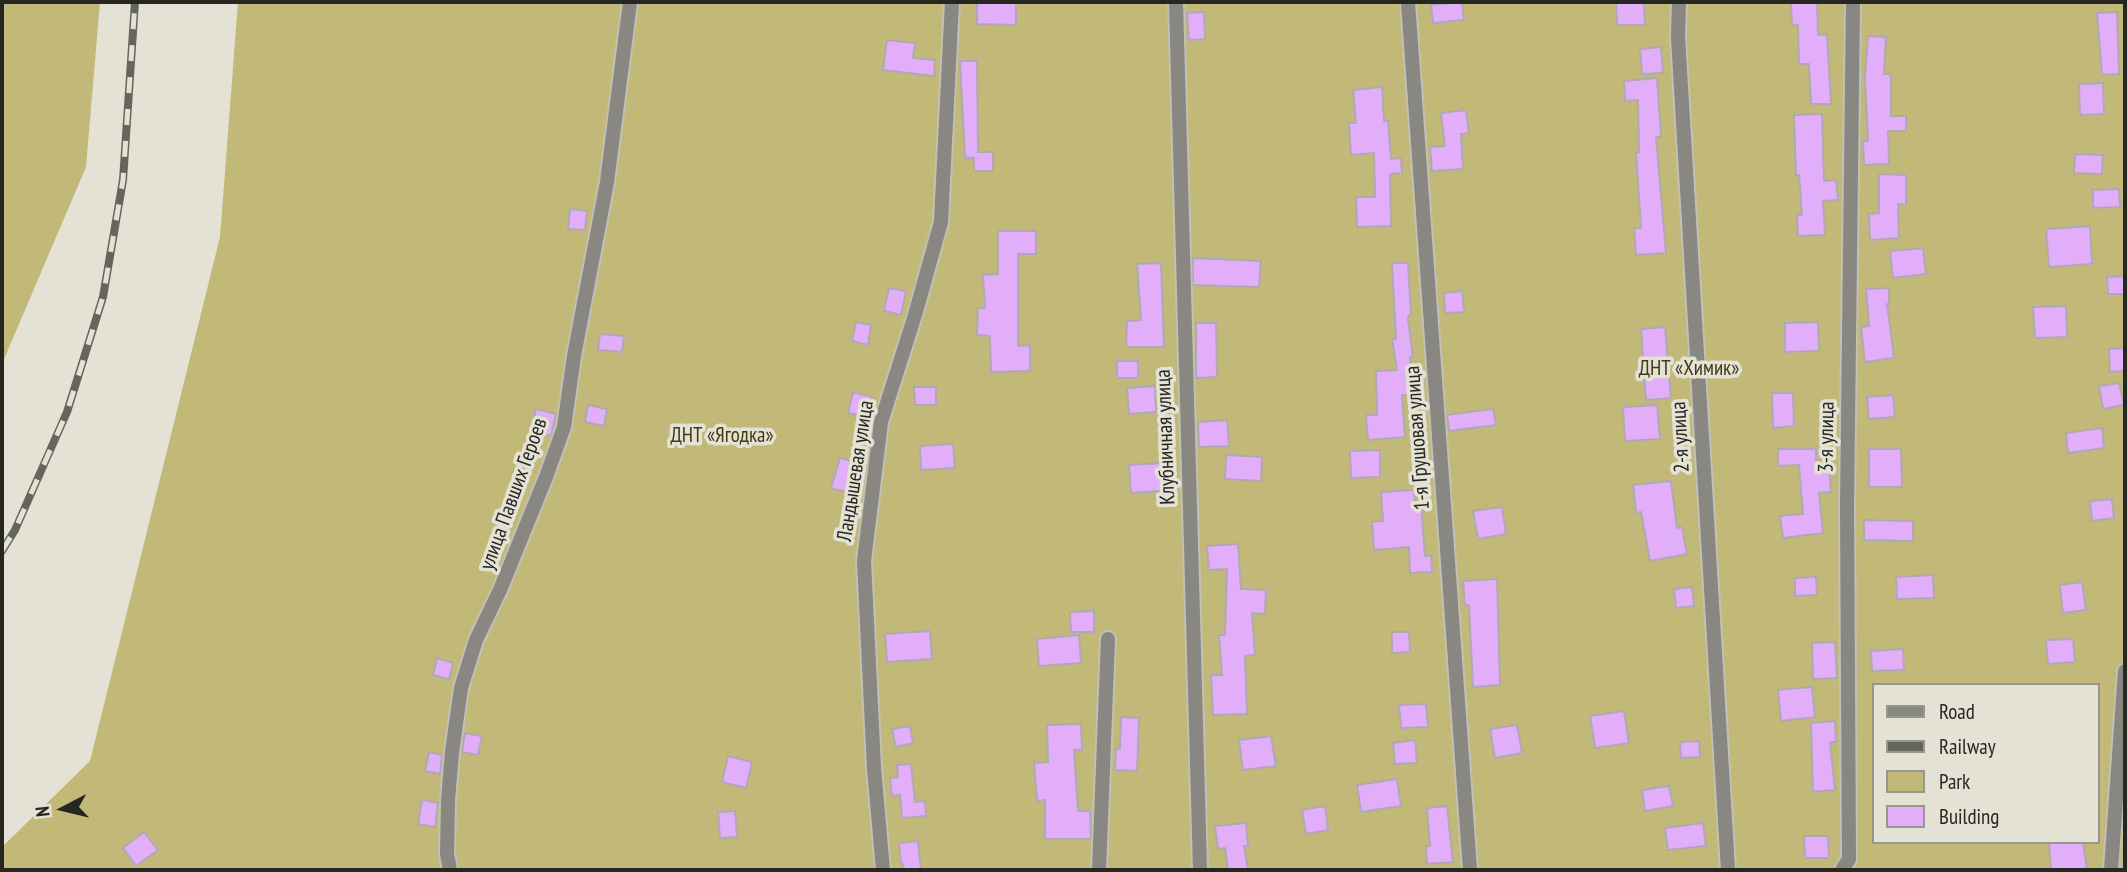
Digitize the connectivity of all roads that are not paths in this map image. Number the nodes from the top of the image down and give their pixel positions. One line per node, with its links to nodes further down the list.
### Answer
1 (630, 2): 9 (street, улица Павших Героев)
2 (952, 2): 10 (street, Ландышевая улица)
3 (1176, 2): 12 (street, Клубничная улица)
4 (1408, 2): 13 (street, 1-я Грушовая улица)
5 (1679, 2): 14 (street, 2-я улица)
6 (1853, 2): 15 (street, 3-я улица)
7 (1108, 639): 11 (street)
8 (2125, 671): 16 (street)
9 (450, 870)
10 (883, 870)
11 (1100, 870)
12 (1200, 870)
13 (1470, 870)
14 (1728, 870)
15 (1842, 870)
16 (2111, 870)

